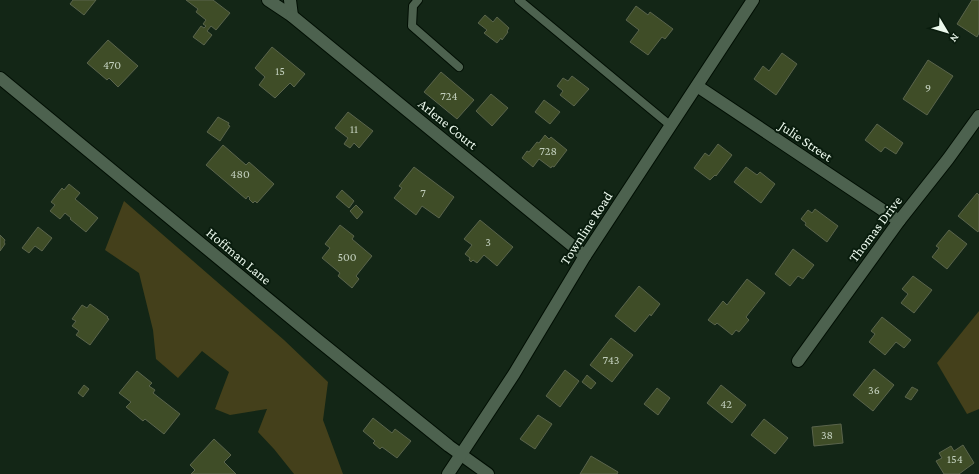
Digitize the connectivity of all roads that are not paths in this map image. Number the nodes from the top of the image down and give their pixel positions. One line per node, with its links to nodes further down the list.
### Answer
1 (268, 0): 6 (street, Arlene Court)
2 (290, 0): 6 (street)
3 (418, 0): 7 (lane)
4 (519, 0): 11 (lane)
5 (753, 0): 9 (street, Townline Road)
6 (292, 16): 13 (street, Arlene Court)
7 (459, 67)
8 (0, 78): 15 (street, Hoffman Lane)
9 (697, 86): 11 (street, Townline Road); 12 (street, Julie Street)
10 (979, 116): 12 (street, Thomas Drive)
11 (671, 126): 13 (street, Townline Road)
12 (899, 221): 14 (street, Thomas Drive)
13 (585, 256): 15 (street, Townline Road)
14 (798, 361)
15 (460, 455): 16 (street, Townline Road); 17 (street, Hoffman Lane)
16 (448, 474)
17 (488, 474)

